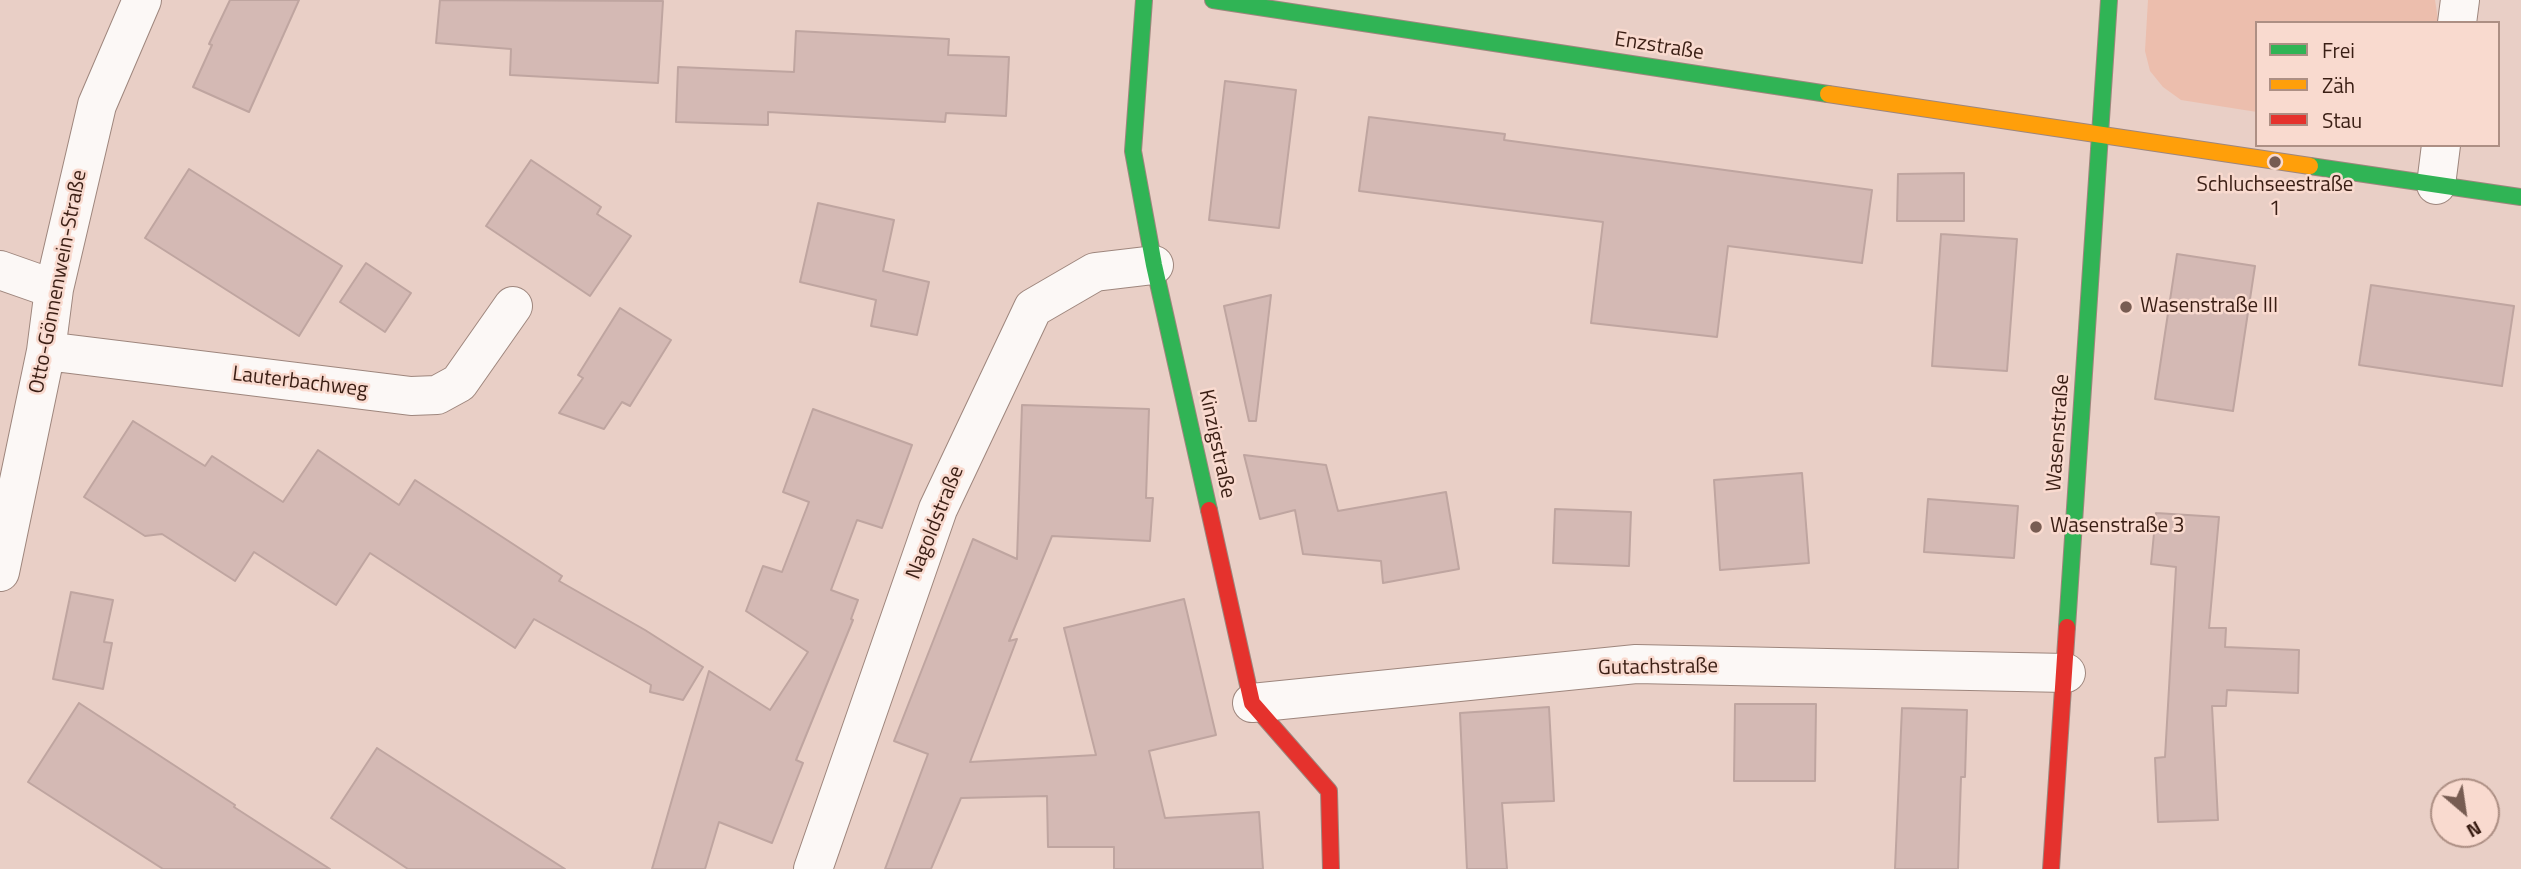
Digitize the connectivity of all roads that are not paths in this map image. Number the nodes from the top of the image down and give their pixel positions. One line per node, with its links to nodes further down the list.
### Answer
1 (142, 0): 13 (street, Otto-Gönnenwein-Straße)
2 (1144, 0): 11 (street, Kinzigstraße)
3 (1213, 0): 7 (street, Enzstraße)
4 (2109, 0): 7 (street, Wasenstraße)
5 (2460, 0): 6 (street)
6 (2457, 21)
7 (2099, 135): 9 (street, Enzstraße); 17 (street, Wasenstraße)
8 (2441, 147): 9 (street)
9 (2436, 185): 10 (street, Enzstraße)
10 (2521, 197)
11 (1154, 265): 18 (street, Kinzigstraße); 19 (street, Nagoldstraße)
12 (0, 270): 13 (street)
13 (54, 289): 15 (street, Otto-Gönnenwein-Straße)
14 (513, 306): 15 (street, Lauterbachweg)
15 (46, 351): 16 (street, Otto-Gönnenwein-Straße)
16 (0, 572)
17 (2066, 673): 18 (street, Gutachstraße); 21 (street, Wasenstraße)
18 (1252, 704): 20 (street, Kinzigstraße)
19 (813, 869)
20 (1331, 869)
21 (2051, 869)

